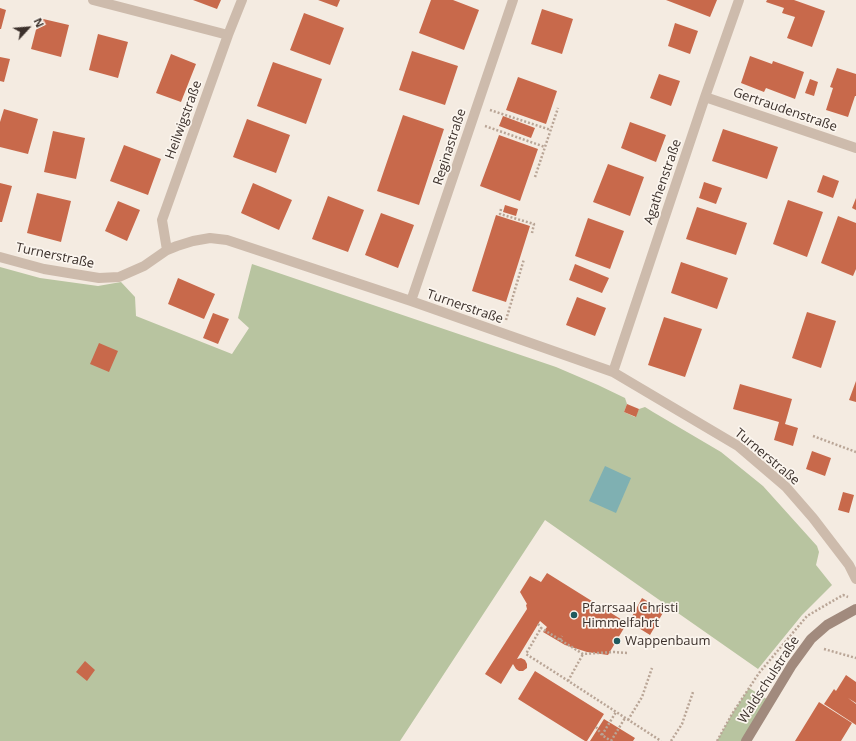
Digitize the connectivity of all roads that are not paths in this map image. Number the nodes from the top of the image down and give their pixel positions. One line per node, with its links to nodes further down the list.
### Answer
1 (93, 0): 5 (street)
2 (242, 0): 5 (street, Heilwigstraße)
3 (513, 0): 10 (street, Reginastraße)
4 (739, 0): 6 (street, Agathenstraße)
5 (228, 35): 8 (street, Heilwigstraße)
6 (705, 97): 7 (street, Gertraudenstraße); 11 (street, Agathenstraße)
7 (856, 148)
8 (167, 250): 9 (street, Turnerstraße); 10 (street, Turnerstraße)
9 (0, 257)
10 (411, 301): 11 (street, Turnerstraße)
11 (613, 372): 12 (street, Turnerstraße)
12 (856, 578)
13 (856, 609): 14 (street, Waldschulstraße)
14 (746, 741)

